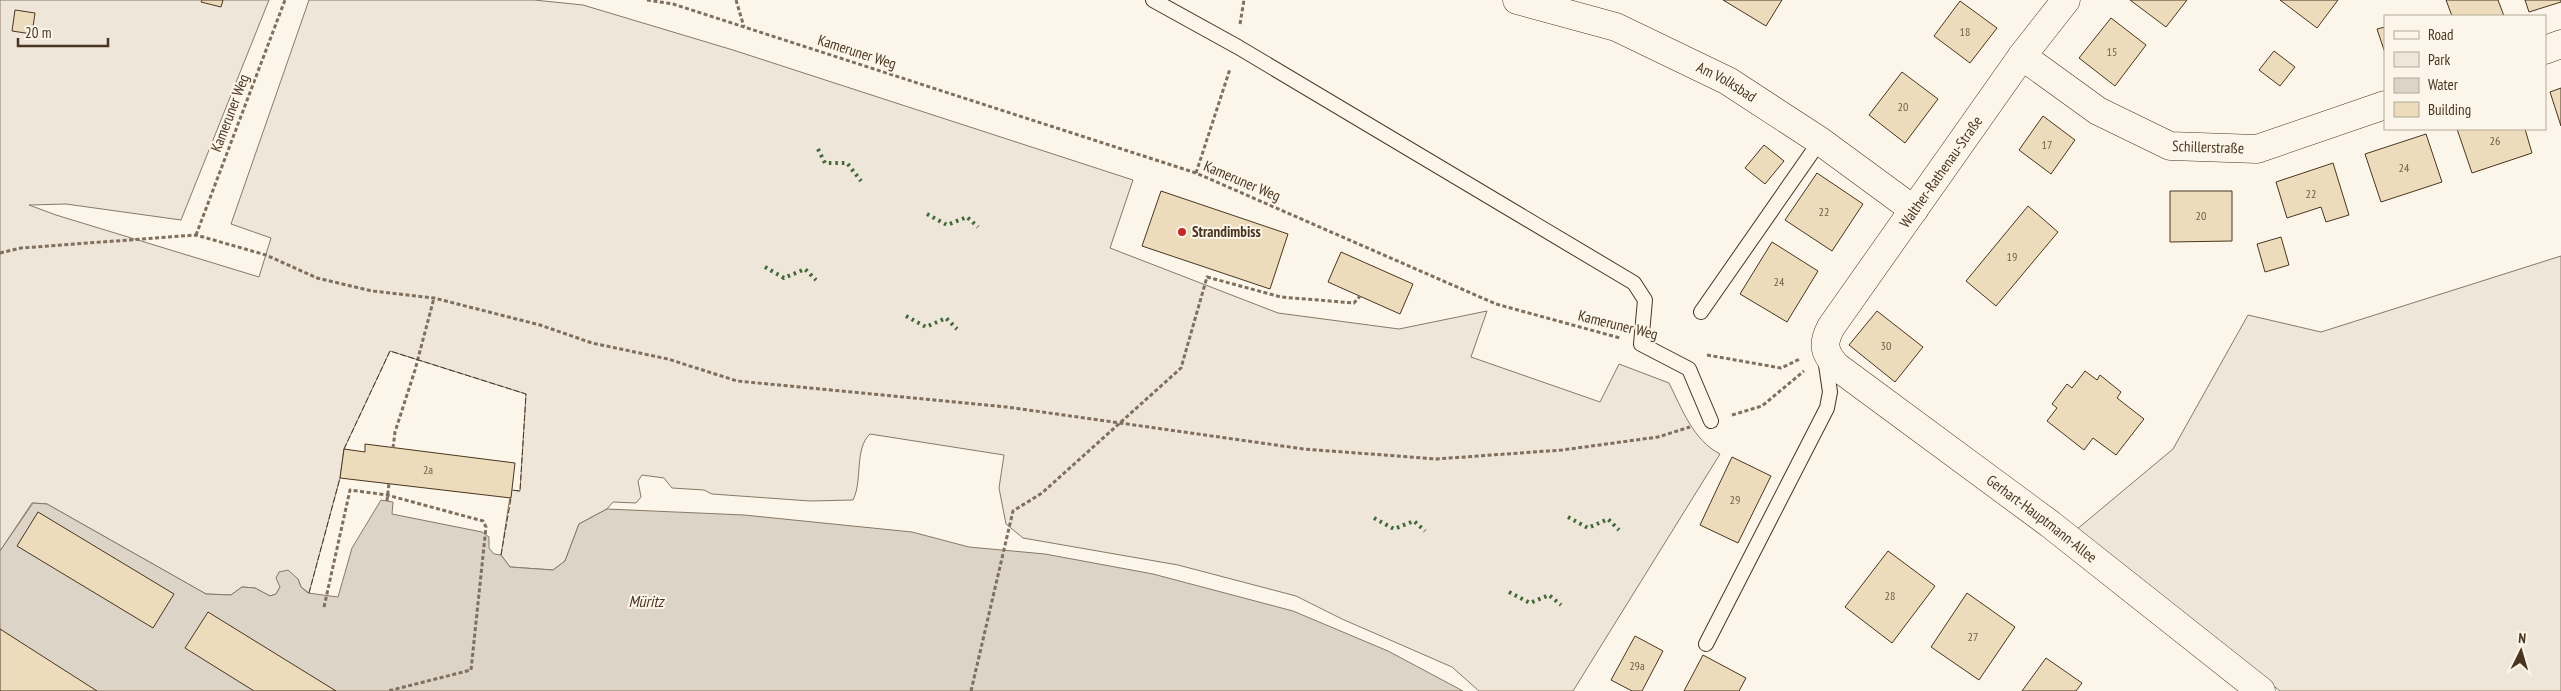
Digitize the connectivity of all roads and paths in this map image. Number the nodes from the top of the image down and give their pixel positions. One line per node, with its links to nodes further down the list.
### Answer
1 (285, 0): 17 (path, Kameruner Weg)
2 (647, 0): 8 (path, Kameruner Weg)
3 (736, 0): 8 (path)
4 (1153, 0): 10 (lane)
5 (1244, 0): 10 (path)
6 (1517, 0): 14 (street, Am Volksbad)
7 (2066, 0): 12 (street, Walther-Rathenau-Straße)
8 (744, 27): 15 (path, Kameruner Weg)
9 (2561, 44): 11 (street)
10 (1238, 48): 15 (path); 22 (lane)
11 (2546, 50)
12 (2022, 56): 13 (street, Schillerstraße); 16 (street, Walther-Rathenau-Straße)
13 (2384, 105)
14 (1820, 141): 16 (street, Am Volksbad); 21 (lane)
15 (1196, 173): 22 (path, Kameruner Weg)
16 (1914, 210): 23 (street, Walther-Rathenau-Straße)
17 (196, 235): 18 (path); 20 (path)
18 (0, 253)
19 (1360, 296): 26 (path)
20 (434, 298): 26 (path); 27 (path)
21 (1701, 312)
22 (1641, 344): 25 (lane)
23 (1824, 348): 24 (path); 25 (path); 32 (lane); 35 (street, Gerhart-Hauptmann-Allee)
24 (1697, 353)
25 (1711, 420): 26 (path)
26 (1121, 422): 34 (path)
27 (393, 448)
28 (389, 483): 29 (path)
29 (387, 495): 30 (path); 31 (path); 33 (path)
30 (387, 501)
31 (324, 607)
32 (1706, 644)
33 (388, 691)
34 (971, 691)
35 (2261, 691)

